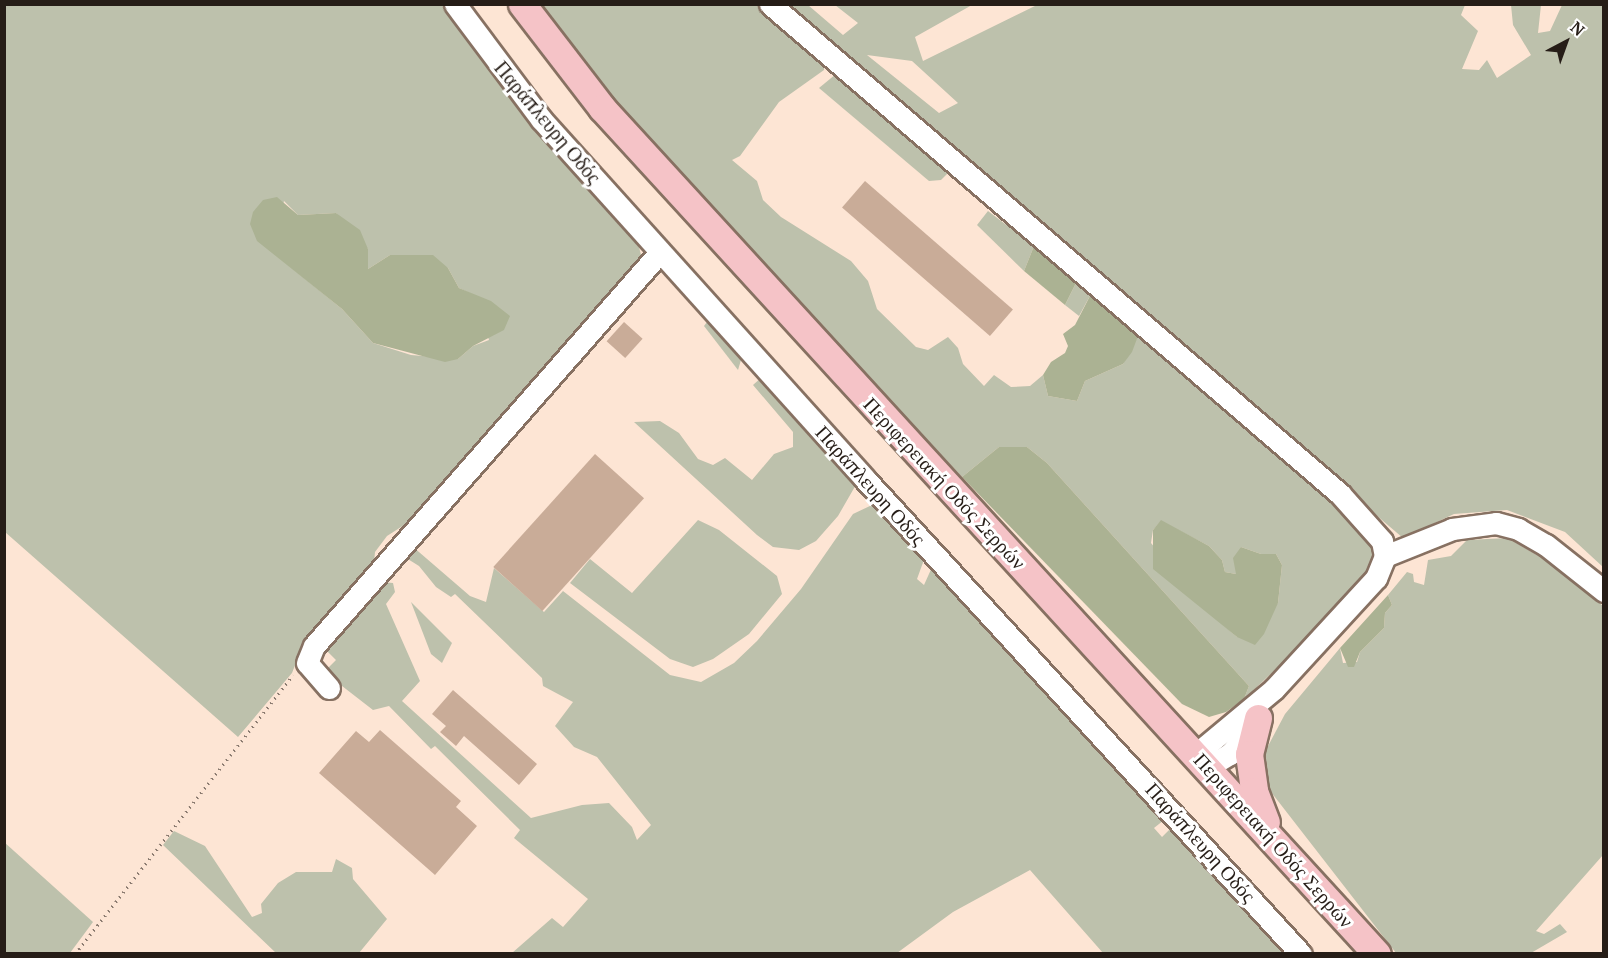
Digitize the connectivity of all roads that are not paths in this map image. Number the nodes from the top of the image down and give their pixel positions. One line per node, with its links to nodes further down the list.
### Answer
1 (455, 4): 4 (street, Παράπλευρη Οδός)
2 (522, 4): 10 (main road, Περιφερειακή Οδός Σερρών)
3 (770, 4): 5 (street)
4 (660, 252): 7 (street); 12 (street, Παράπλευρη Οδός)
5 (1385, 556): 6 (street); 8 (street)
6 (1604, 591)
7 (329, 688)
8 (1274, 688): 9 (street); 10 (street)
9 (1258, 718): 10 (street); 11 (main road)
10 (1202, 760): 11 (main road, Περιφερειακή Οδός Σερρών)
11 (1274, 839): 13 (main road, Περιφερειακή Οδός Σερρών)
12 (1301, 954)
13 (1377, 954)

